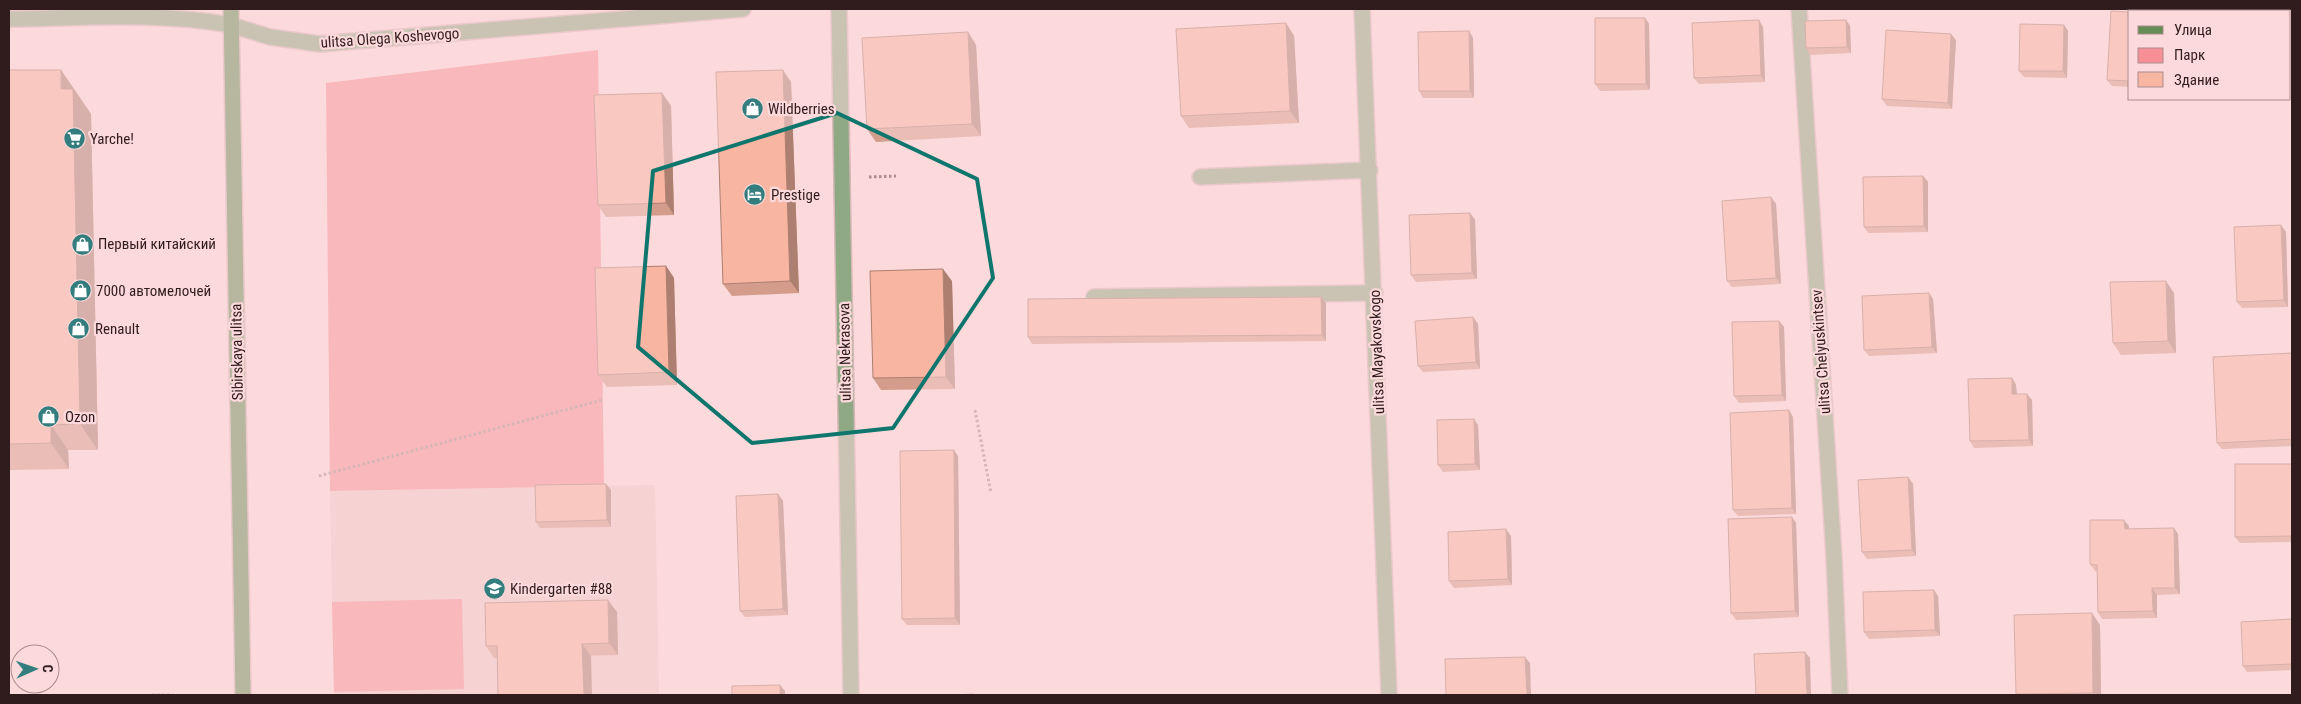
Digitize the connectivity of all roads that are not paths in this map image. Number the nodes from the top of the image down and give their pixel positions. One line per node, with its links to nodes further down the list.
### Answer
1 (231, 9): 7 (main road, Sibirskaya ulitsa)
2 (743, 9): 7 (street, ulitsa Olega Koshevogo)
3 (839, 9): 13 (street, ulitsa Nekrasova)
4 (1362, 9): 8 (street, ulitsa Mayakovskogo)
5 (1799, 9): 15 (street, ulitsa Chelyuskintsev)
6 (9, 19): 7 (street, ulitsa Olega Koshevogo)
7 (231, 25): 12 (main road, Sibirskaya ulitsa)
8 (1370, 170): 9 (street); 10 (street, ulitsa Mayakovskogo)
9 (1200, 177)
10 (1375, 293): 11 (street); 14 (street, ulitsa Mayakovskogo)
11 (1094, 297)
12 (243, 695)
13 (851, 695)
14 (1389, 695)
15 (1840, 695)

